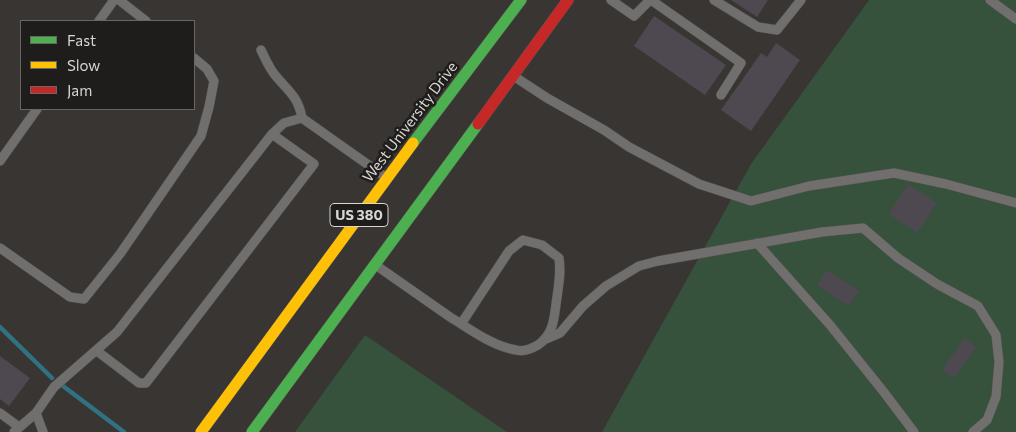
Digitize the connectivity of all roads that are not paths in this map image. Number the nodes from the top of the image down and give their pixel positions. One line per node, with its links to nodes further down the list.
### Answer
1 (114, 0): 11 (lane)
2 (118, 0): 12 (lane)
3 (521, 0): 21 (highway, West University Drive / US 380)
4 (568, 0): 15 (highway, US 380)
5 (611, 0): 6 (lane)
6 (650, 0): 16 (lane)
7 (714, 0): 8 (lane)
8 (801, 0)
9 (990, 0): 10 (lane)
10 (1016, 19)
11 (100, 20)
12 (145, 20)
13 (261, 50): 18 (lane)
14 (195, 59): 24 (lane)
15 (513, 75): 22 (lane); 25 (highway, US 380)
16 (721, 95)
17 (36, 110): 20 (lane)
18 (302, 118): 19 (lane); 21 (lane)
19 (272, 134): 28 (lane); 28 (lane)
20 (0, 161)
21 (386, 178): 33 (highway, West University Drive / US 380)
22 (1016, 203)
23 (757, 243): 27 (lane); 35 (lane); 36 (lane)
24 (0, 248)
25 (375, 264): 26 (lane); 34 (highway, US 380)
26 (461, 324): 27 (lane); 27 (lane)
27 (546, 339)
28 (97, 351): 30 (lane)
29 (0, 413): 31 (lane)
30 (36, 413): 31 (lane); 32 (lane)
31 (16, 430)
32 (43, 432)
33 (201, 432)
34 (252, 432)
35 (914, 432)
36 (974, 432)

